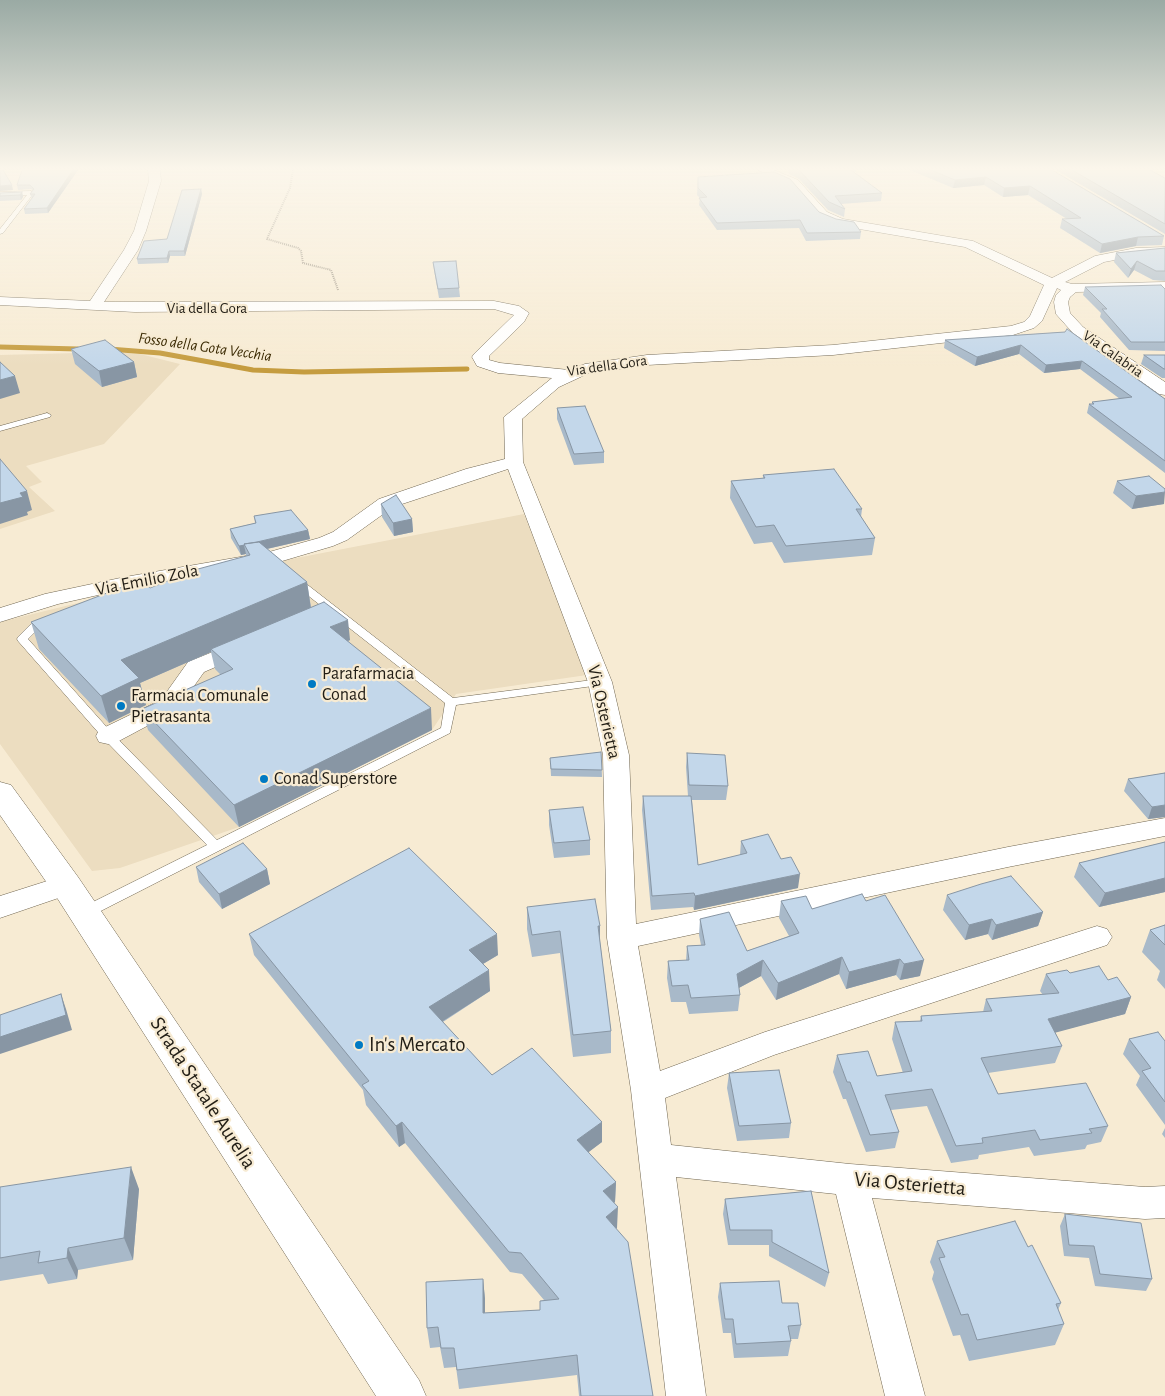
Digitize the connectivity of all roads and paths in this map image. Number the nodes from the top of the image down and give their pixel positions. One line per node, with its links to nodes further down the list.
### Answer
1 (138, 235): 10 (street)
2 (269, 235): 9 (path)
3 (916, 235): 5 (street)
4 (1165, 251): 5 (street)
5 (1052, 283): 7 (street); 11 (street, Via della Gora)
6 (1165, 286): 7 (street)
7 (1072, 288): 12 (street)
8 (0, 301): 10 (street, Via della Gora)
9 (354, 306): 10 (street, Via della Gora); 15 (street, Via della Gora)
10 (93, 307)
11 (1040, 312): 12 (street); 15 (street, Via della Gora)
12 (1063, 314): 13 (street, Via Calabria)
13 (1120, 357): 14 (street); 16 (street, Via Calabria)
14 (1147, 357)
15 (569, 375): 19 (street, Via Osterietta)
16 (1165, 390)
17 (47, 415): 18 (lane)
18 (0, 429)
19 (514, 462): 20 (street, Via Emilio Zola); 26 (street, Via Osterietta)
20 (281, 568): 21 (lane); 22 (street, Via Emilio Zola)
21 (332, 609): 24 (street); 27 (lane)
22 (0, 615)
23 (54, 620): 28 (lane)
24 (305, 621)
25 (259, 640): 28 (street)
26 (600, 682): 27 (lane); 35 (street, Via Osterietta)
27 (451, 702): 31 (lane)
28 (108, 736): 31 (lane)
29 (2, 798): 32 (main road, Strada Statale Aurelia)
30 (1165, 827): 35 (street)
31 (214, 846): 32 (lane)
32 (75, 899): 33 (street); 40 (main road, Strada Statale Aurelia)
33 (0, 907)
34 (1097, 937): 36 (street)
35 (622, 938): 36 (street, Via Osterietta)
36 (647, 1090): 37 (street, Via Osterietta)
37 (655, 1159): 38 (street, Via Osterietta); 41 (street, Via Osterietta)
38 (850, 1180): 39 (street, Via Osterietta); 42 (street)
39 (1165, 1202)
40 (403, 1396)
41 (686, 1396)
42 (904, 1396)

